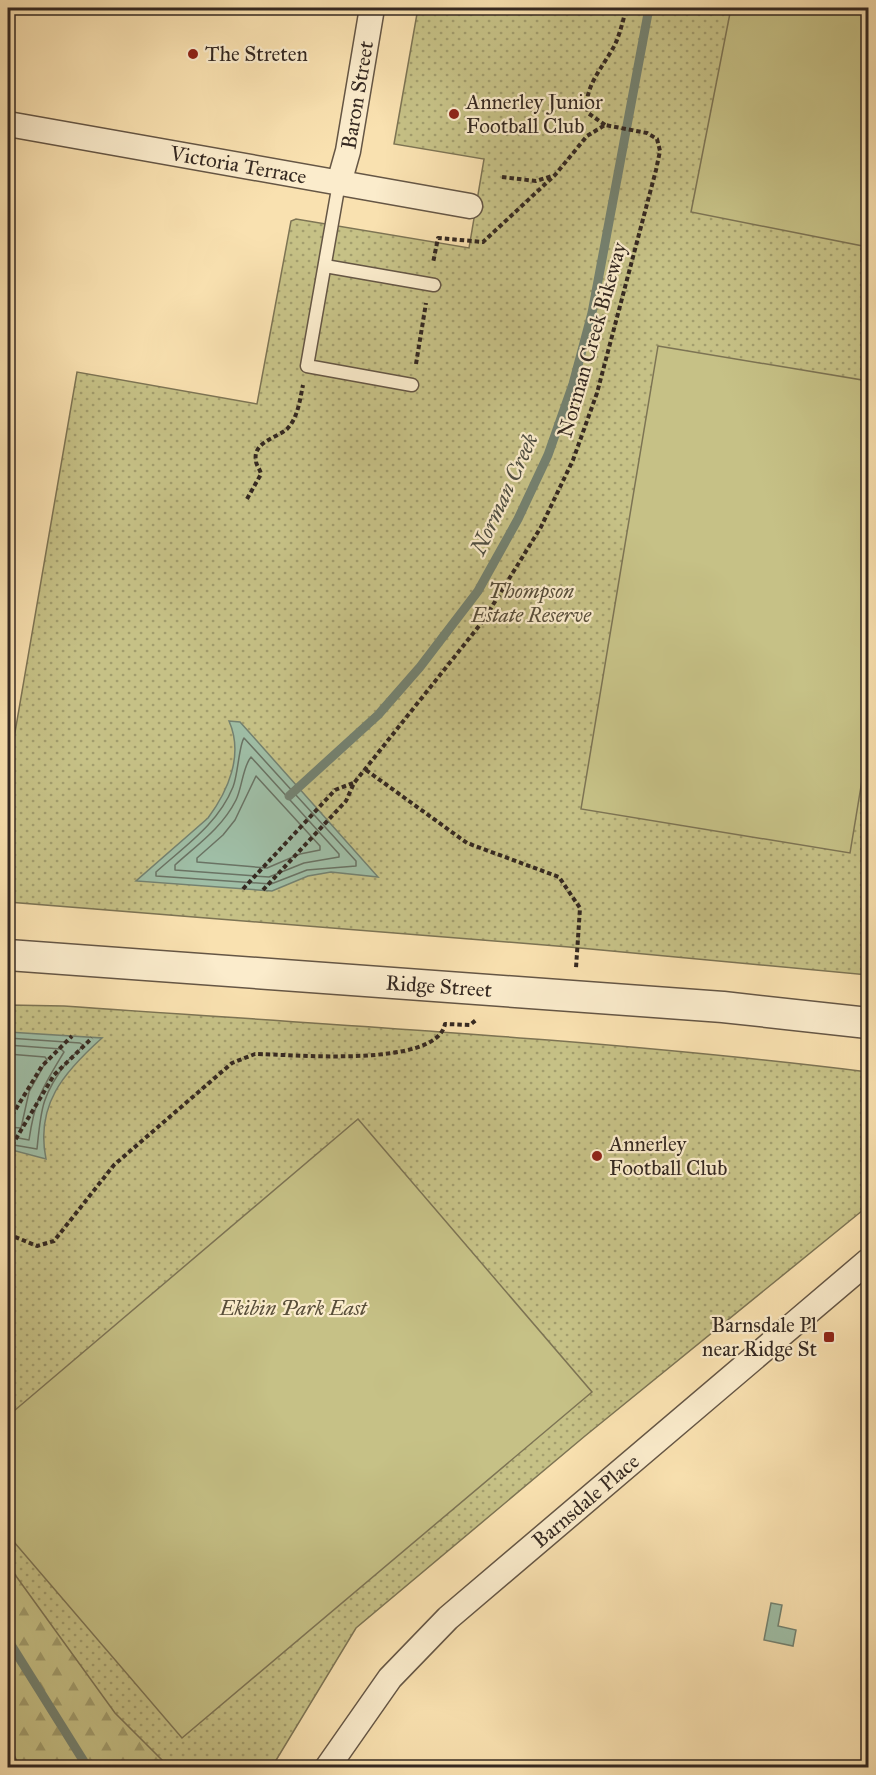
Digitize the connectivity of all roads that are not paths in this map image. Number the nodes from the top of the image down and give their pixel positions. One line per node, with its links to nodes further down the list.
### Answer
1 (372, 8): 3 (street, Baron Street)
2 (8, 124): 3 (street, Victoria Terrace)
3 (339, 183): 4 (street, Victoria Terrace); 5 (lane)
4 (470, 206)
5 (325, 266): 6 (lane); 7 (lane)
6 (432, 285)
7 (412, 386)
8 (8, 955): 9 (street, Ridge Street)
9 (868, 1023)
10 (868, 1261): 11 (street, Barnsdale Place)
11 (327, 1767)

